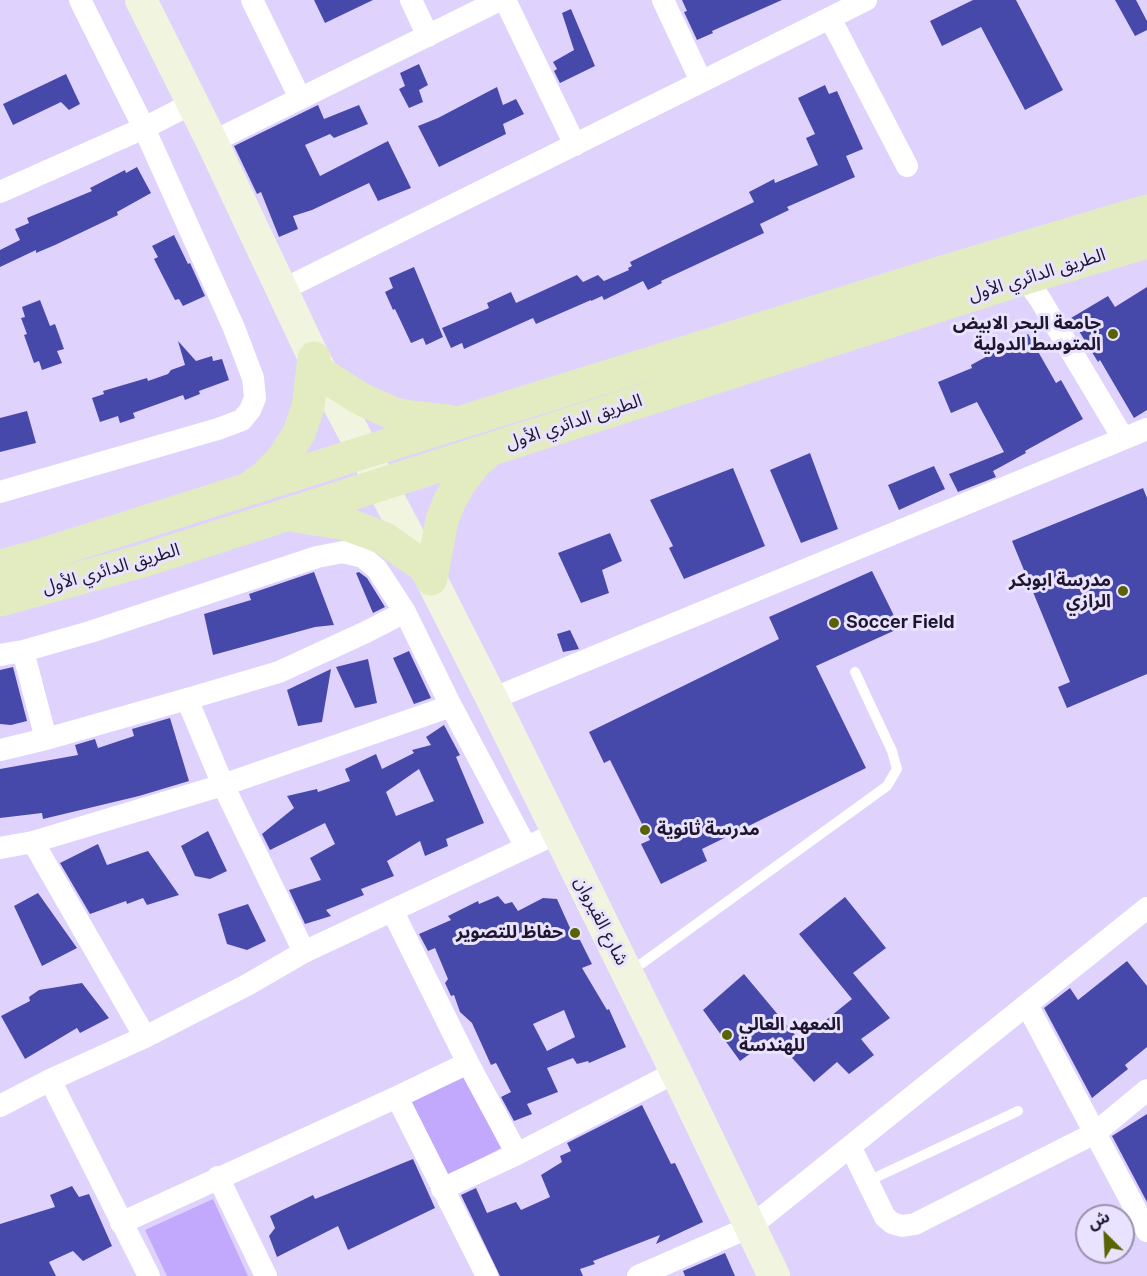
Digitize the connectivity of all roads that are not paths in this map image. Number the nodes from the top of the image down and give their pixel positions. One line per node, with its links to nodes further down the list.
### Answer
1 (80, 0): 14 (street)
2 (141, 0): 13 (main road, شارع القيروان)
3 (252, 0): 12 (street)
4 (411, 0): 10 (street)
5 (500, 0): 10 (street)
6 (505, 0): 16 (street)
7 (663, 0): 11 (street)
8 (866, 0): 9 (street)
9 (830, 18): 11 (street); 17 (street)
10 (428, 36): 12 (street)
11 (701, 81): 16 (street)
12 (300, 98): 15 (street)
13 (193, 103): 14 (street); 15 (main road, شارع القيروان)
14 (144, 128): 18 (street); 30 (street)
15 (212, 142): 22 (main road, شارع القيروان)
16 (574, 144): 22 (street)
17 (907, 166)
18 (0, 192)
19 (1147, 211): 24 (main road, الطريق الدائري الأول)
20 (1147, 242): 21 (main road, الطريق الدائري الأول)
21 (1025, 278): 26 (street); 27 (main road, الطريق الدائري الأول)
22 (282, 290): 23 (main road, شارع القيروان)
23 (318, 366): 24 (main road); 28 (main road, شارع القيروان); 31 (main road)
24 (462, 422): 28 (main road, الطريق الدائري الأول)
25 (1147, 429): 26 (street)
26 (1123, 438): 41 (street)
27 (492, 448): 29 (main road, الطريق الدائري الأول); 34 (main road)
28 (365, 452): 29 (main road, شارع القيروان); 31 (main road, الطريق الدائري الأول)
29 (382, 485): 32 (main road, الطريق الدائري الأول); 34 (main road, شارع القيروان)
30 (0, 492)
31 (242, 492): 33 (main road, الطريق الدائري الأول)
32 (285, 515): 34 (main road); 35 (main road, الطريق الدائري الأول)
33 (0, 566)
34 (428, 573): 41 (main road, شارع القيروان)
35 (0, 600)
36 (405, 612): 37 (street); 40 (street); 42 (street)
37 (23, 651): 38 (street); 43 (street)
38 (0, 655)
39 (855, 672): 53 (lane)
40 (187, 699): 43 (street); 45 (street)
41 (492, 699): 46 (main road, شارع القيروان)
42 (452, 706): 45 (street); 48 (street)
43 (46, 739): 44 (street)
44 (0, 750)
45 (223, 785): 47 (street); 52 (street)
46 (556, 833): 48 (street); 53 (main road, شارع القيروان)
47 (33, 842): 49 (street); 55 (street)
48 (526, 847): 51 (street)
49 (0, 848)
50 (1147, 908): 54 (street)
51 (393, 912): 52 (street); 56 (street)
52 (304, 952): 55 (street)
53 (628, 974): 57 (main road, شارع القيروان)
54 (1027, 1005): 63 (street); 64 (street)
55 (145, 1037): 58 (street)
56 (468, 1063): 60 (street); 65 (street)
57 (676, 1072): 65 (street); 70 (main road, شارع القيروان)
58 (50, 1080): 61 (street); 69 (street)
59 (1147, 1090): 63 (street)
60 (398, 1097): 66 (street); 68 (street)
61 (0, 1106)
62 (1018, 1111): 67 (lane)
63 (1095, 1133): 67 (street); 71 (street)
64 (851, 1148): 67 (street); 70 (street)
65 (517, 1154): 68 (street)
66 (218, 1177): 69 (street); 73 (street)
67 (868, 1181)
68 (442, 1189): 74 (street)
69 (121, 1222): 72 (street)
70 (750, 1227): 75 (street); 76 (main road, شارع القيروان)
71 (1147, 1231)
72 (150, 1276)
73 (266, 1276)
74 (487, 1276)
75 (638, 1276)
76 (774, 1276)

